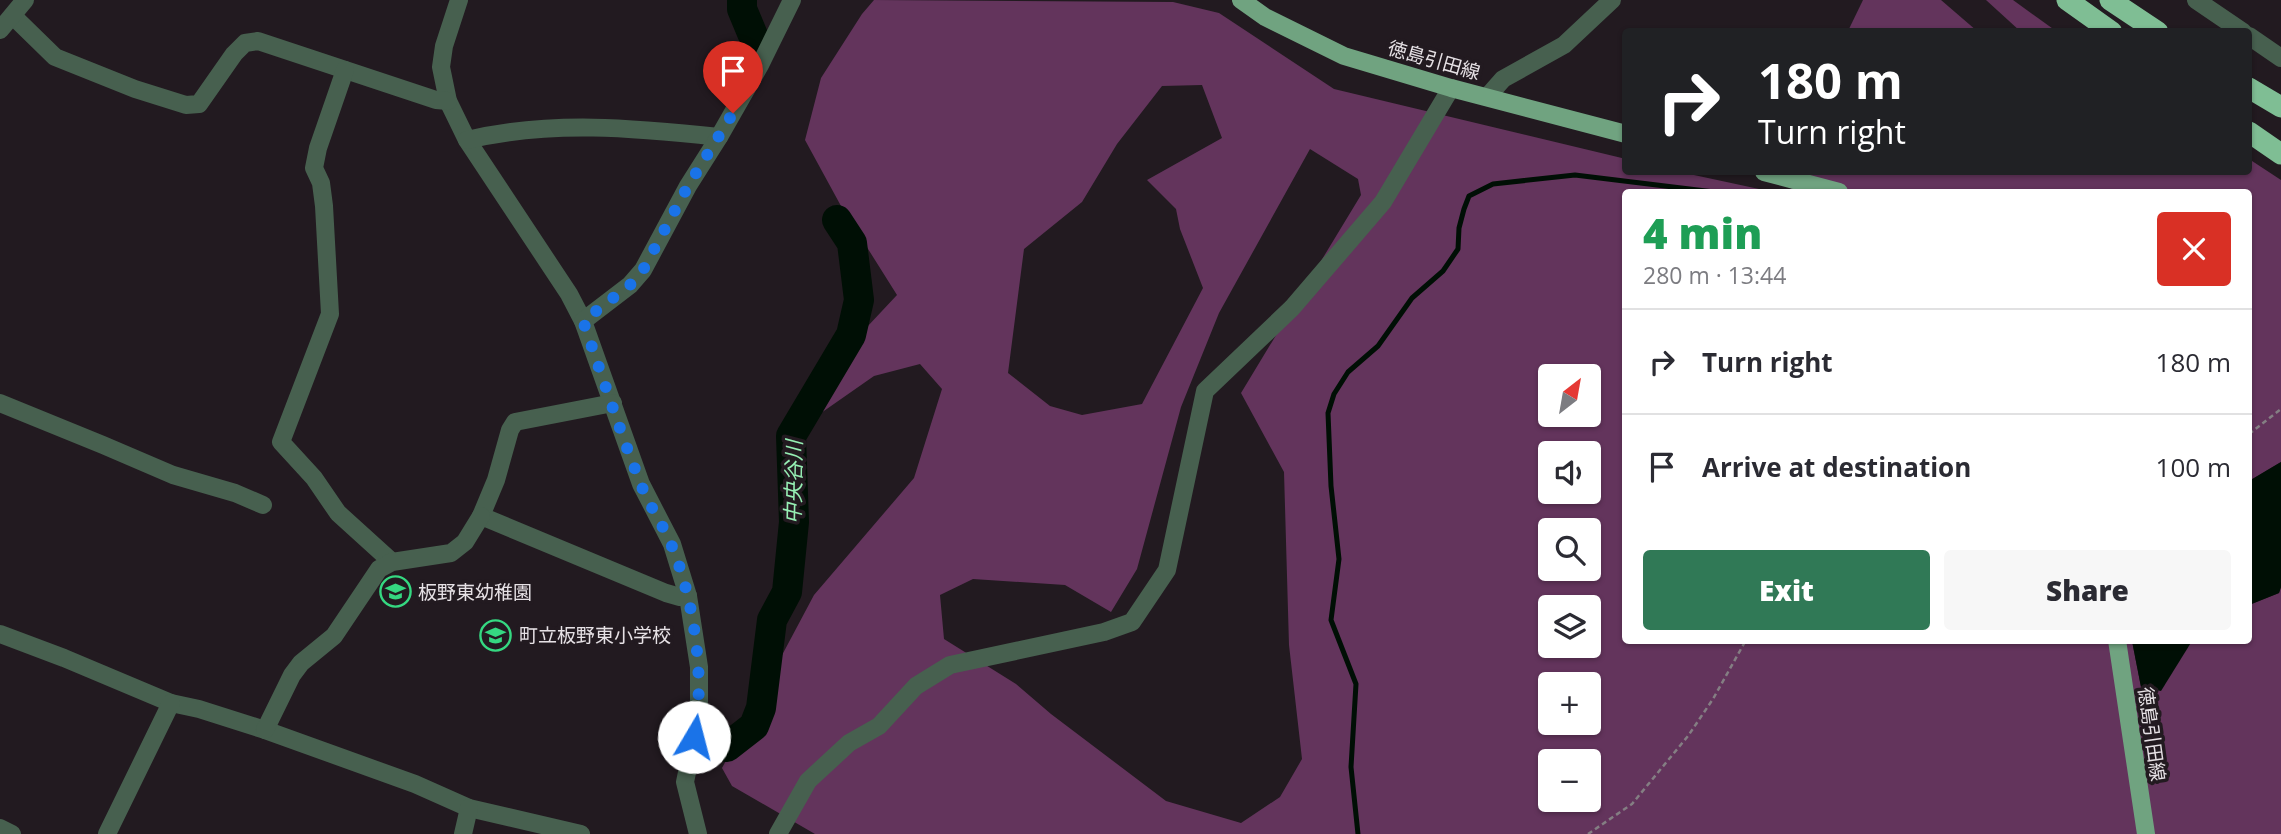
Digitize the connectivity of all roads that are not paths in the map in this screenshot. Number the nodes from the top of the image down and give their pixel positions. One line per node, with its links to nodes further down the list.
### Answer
1 (25, 0): 10 (street)
2 (459, 0): 24 (street)
3 (792, 0): 29 (street)
4 (1241, 0): 20 (main road, 徳島引田線)
5 (1612, 0): 22 (street)
6 (2056, 0): 11 (highway)
7 (2067, 0): 12 (highway)
8 (2110, 0): 13 (highway)
9 (2196, 0): 14 (street)
10 (13, 16): 15 (street); 18 (street)
11 (2095, 28)
12 (2106, 28)
13 (2152, 28)
14 (2236, 28)
15 (0, 30)
16 (2252, 38): 17 (street)
17 (2281, 58)
18 (345, 70): 24 (street); 40 (street)
19 (2252, 82): 23 (highway)
20 (1451, 88): 22 (main road, 徳島引田線); 53 (street)
21 (2252, 90): 25 (highway)
22 (1488, 96): 27 (main road, 徳島引田線)
23 (2281, 97)
24 (447, 101): 31 (street)
25 (2281, 107)
26 (2252, 120): 30 (highway)
27 (1622, 133)
28 (2252, 134): 32 (highway)
29 (719, 137): 31 (street); 35 (street)
30 (2281, 137)
31 (467, 140): 35 (street)
32 (2281, 154)
33 (1775, 175): 34 (main road)
34 (1828, 189)
35 (583, 321): 37 (street)
36 (0, 403): 38 (street)
37 (613, 403): 39 (street); 41 (street)
38 (263, 505)
39 (481, 516): 40 (street); 41 (street)
40 (392, 562): 45 (street)
41 (688, 596): 52 (street)
42 (0, 634): 44 (street)
43 (2118, 644): 54 (main road, 徳島引田線)
44 (171, 703): 45 (street); 49 (street)
45 (265, 730): 46 (street)
46 (469, 808): 50 (street); 51 (street)
47 (0, 828): 48 (street)
48 (12, 834)
49 (107, 834)
50 (463, 834)
51 (581, 834)
52 (698, 834)
53 (778, 834)
54 (2146, 834)

